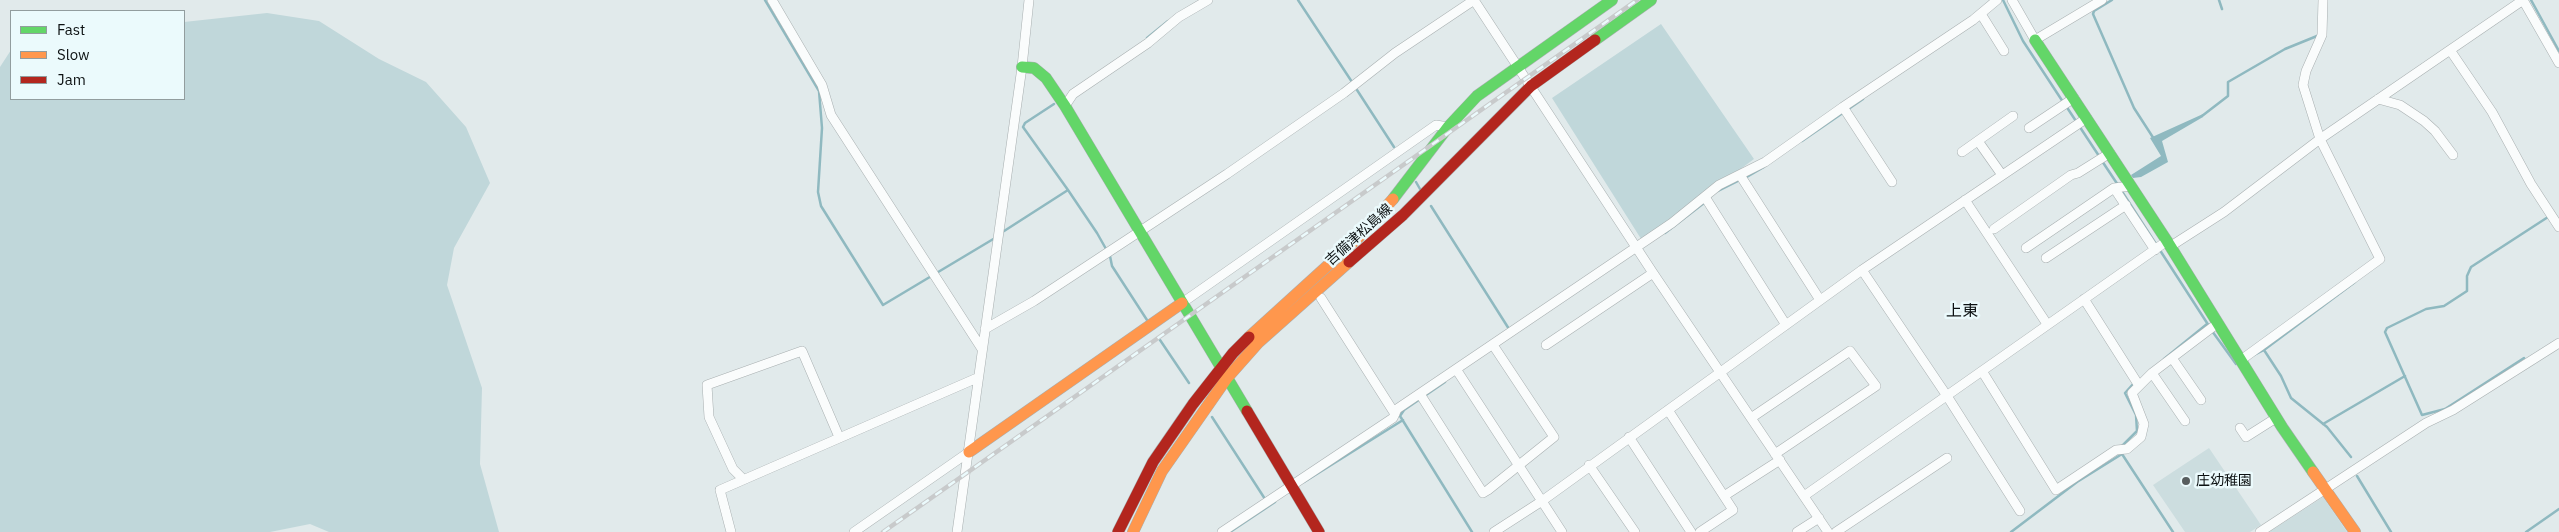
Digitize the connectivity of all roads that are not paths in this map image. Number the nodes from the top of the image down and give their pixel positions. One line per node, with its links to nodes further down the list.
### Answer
1 (772, 0): 59 (street)
2 (1029, 0): 16 (street)
3 (1208, 0): 21 (street)
4 (1612, 0): 17 (main road, 吉備津松島線)
5 (1651, 0): 18 (main road, 吉備津松島線)
6 (1997, 0): 11 (street)
7 (2012, 0): 12 (street)
8 (2102, 0): 12 (street)
9 (2323, 0): 27 (street)
10 (2523, 0): 13 (street); 15 (street)
11 (1982, 16): 14 (street); 22 (street)
12 (2035, 40): 20 (main road)
13 (2450, 50): 19 (street); 39 (street)
14 (2004, 51)
15 (2559, 63)
16 (1022, 66): 21 (main road); 55 (street)
17 (1519, 66): 18 (street); 25 (main road, 吉備津松島線); 41 (street)
18 (1531, 86): 44 (street); 68 (main road, 吉備津松島線)
19 (2378, 100): 27 (street); 30 (street)
20 (2068, 102): 24 (main road); 26 (street)
21 (1065, 106): 41 (main road)
22 (1845, 109): 33 (street); 34 (street)
23 (2013, 116): 28 (street)
24 (2081, 122): 31 (main road); 32 (street)
25 (1448, 127): 51 (street); 62 (main road, 吉備津松島線)
26 (2029, 128)
27 (2320, 140): 42 (street); 61 (street)
28 (1978, 141): 29 (street); 32 (street)
29 (1962, 152)
30 (2453, 155)
31 (2104, 157): 35 (main road); 40 (street)
32 (2002, 175): 37 (street)
33 (1742, 178): 36 (street); 50 (street)
34 (1892, 182)
35 (2121, 187): 38 (street); 42 (main road); 43 (street)
36 (1706, 199): 44 (street); 53 (street)
37 (1965, 200): 46 (street); 52 (street)
38 (2126, 205): 42 (street); 45 (street)
39 (2559, 227)
40 (1994, 229)
41 (1140, 231): 51 (main road); 55 (street)
42 (2162, 246): 49 (street); 54 (main road)
43 (2026, 248)
44 (1638, 249): 47 (street); 58 (street)
45 (2046, 258)
46 (1862, 270): 50 (street); 70 (street)
47 (1653, 272): 57 (street); 65 (street)
48 (1321, 298): 74 (street)
49 (2084, 299): 52 (street); 69 (street)
50 (1820, 300): 53 (street)
51 (1182, 303): 62 (main road); 81 (main road)
52 (2047, 324): 63 (street)
53 (1786, 325): 65 (street)
54 (2213, 327): 60 (street); 61 (main road)
55 (985, 329): 59 (street)
56 (2559, 343): 88 (street)
57 (1546, 345)
58 (1494, 347): 64 (street); 85 (street)
59 (982, 349): 67 (street)
60 (2172, 358): 66 (street); 72 (street)
61 (2241, 360): 76 (main road)
62 (1220, 368): 68 (main road); 98 (main road, 吉備津松島線)
63 (1982, 371): 69 (street); 70 (street)
64 (1457, 372): 71 (street); 85 (street)
65 (1720, 373): 73 (street); 75 (street)
66 (2152, 373): 69 (street); 77 (street)
67 (977, 378): 79 (street); 81 (street)
68 (1227, 378): 87 (main road); 99 (main road, 吉備津松島線)
69 (2137, 382)
70 (1947, 396): 90 (street); 92 (street)
71 (1421, 397): 74 (street); 85 (street)
72 (2201, 400)
73 (1668, 410): 80 (street); 89 (street)
74 (1395, 414): 87 (street)
75 (1751, 418): 82 (street); 82 (street)
76 (2276, 418): 78 (street); 88 (main road)
77 (2185, 421)
78 (2240, 428)
79 (839, 437): 86 (street); 86 (street)
80 (1629, 437): 84 (street); 104 (street)
81 (969, 452): 96 (street); 97 (street)
82 (1778, 457): 89 (street); 90 (street)
83 (1947, 458): 108 (street)
84 (1589, 465): 91 (street); 103 (street)
85 (1519, 466): 91 (street)
86 (743, 478): 95 (street)
87 (1293, 488): 100 (street); 101 (main road)
88 (2326, 490): 109 (street); 110 (main road)
89 (1724, 496): 105 (street)
90 (1804, 496): 93 (street)
91 (1542, 501): 94 (street); 102 (street)
92 (2020, 511)
93 (1818, 518): 106 (street); 107 (street)
94 (1500, 530)
95 (730, 532)
96 (854, 532)
97 (957, 532)
98 (1118, 532)
99 (1132, 532)
100 (1222, 532)
101 (1320, 532)
102 (1562, 532)
103 (1635, 532)
104 (1692, 532)
105 (1700, 532)
106 (1797, 532)
107 (1828, 532)
108 (1836, 532)
109 (2260, 532)
110 (2355, 532)

